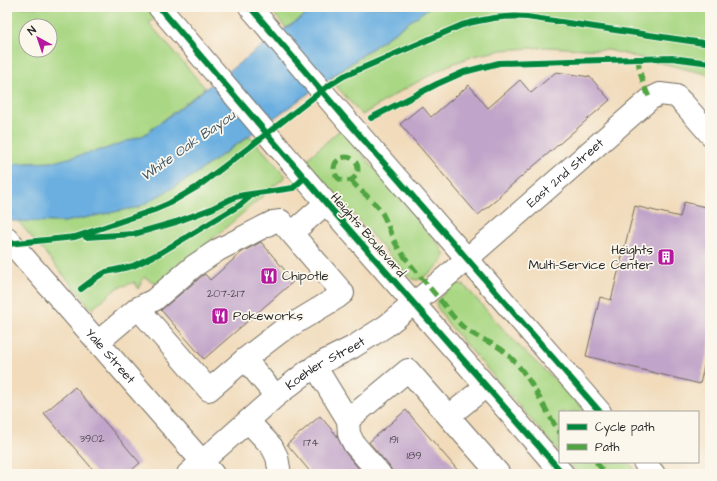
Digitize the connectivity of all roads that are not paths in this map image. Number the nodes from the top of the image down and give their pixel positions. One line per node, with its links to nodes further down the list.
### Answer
1 (250, 7): 7 (main road)
2 (163, 12): 4 (main road, Heights Boulevard)
3 (710, 134): 7 (main road, East 2nd Street)
4 (326, 204): 5 (main road); 8 (main road, Heights Boulevard)
5 (286, 227): 9 (main road); 11 (main road)
6 (7, 238): 10 (main road, Yale Street)
7 (467, 259): 8 (main road, Koehler Street); 15 (main road)
8 (414, 304): 12 (main road, Koehler Street); 13 (main road, Heights Boulevard)
9 (138, 308): 10 (main road); 11 (main road)
10 (98, 342): 20 (main road, Yale Street)
11 (245, 359): 14 (main road)
12 (316, 366): 14 (main road, Koehler Street); 17 (main road)
13 (486, 386): 16 (main road); 24 (main road, Heights Boulevard)
14 (276, 396): 18 (main road, Koehler Street)
15 (599, 411)
16 (449, 416): 17 (main road); 23 (main road)
17 (348, 420): 22 (main road)
18 (248, 421): 20 (main road, Koehler Street); 21 (main road)
19 (645, 463): 25 (main road)
20 (201, 470)
21 (280, 474)
22 (380, 474)
23 (499, 474)
24 (563, 474)
25 (654, 474)

